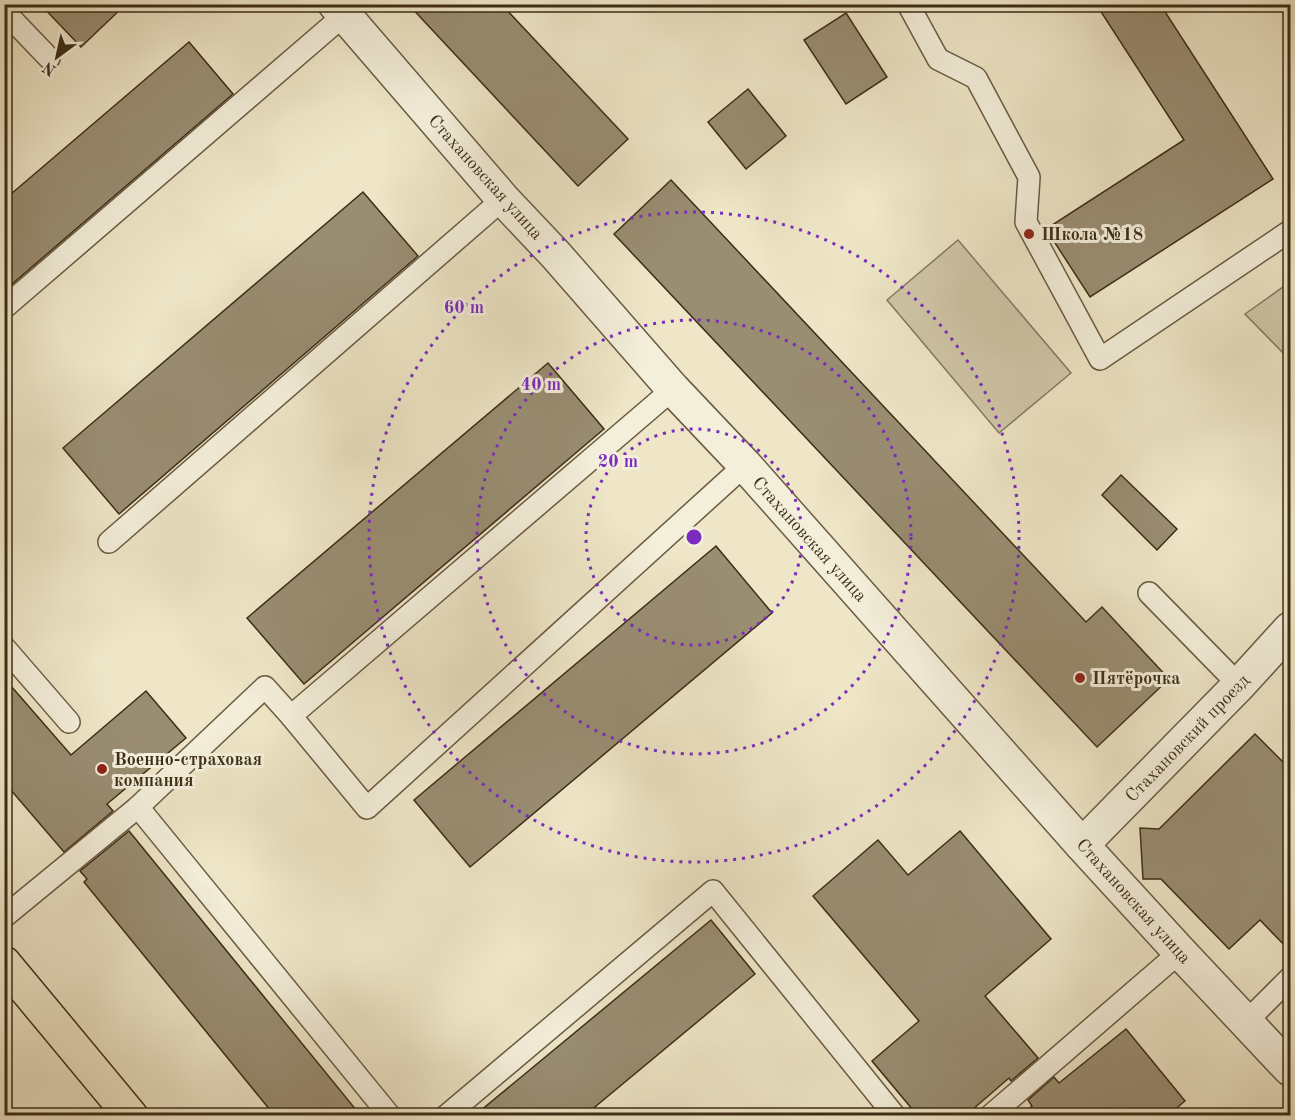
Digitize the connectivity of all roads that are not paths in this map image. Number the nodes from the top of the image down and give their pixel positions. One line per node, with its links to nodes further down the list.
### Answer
1 (908, 4): 6 (lane)
2 (339, 10): 5 (street, Стахановская улица); 7 (lane)
3 (4, 11): 4 (lane)
4 (49, 58)
5 (503, 199): 8 (street, Стахановская улица); 10 (lane)
6 (1290, 231)
7 (4, 308)
8 (674, 389): 9 (street, Стахановская улица); 15 (lane)
9 (745, 465): 15 (lane); 18 (street, Стахановская улица)
10 (109, 542)
11 (1149, 593): 14 (lane)
12 (1290, 629): 14 (street, Стахановский проезд)
13 (4, 647): 16 (lane)
14 (1239, 685): 18 (street, Стахановский проезд)
15 (291, 716): 17 (lane)
16 (69, 722)
17 (138, 807): 19 (lane); 26 (lane)
18 (1082, 845): 20 (street, Стахановская улица)
19 (4, 917)
20 (1180, 952): 23 (street, Стахановская улица); 29 (lane)
21 (4, 963): 25 (main road)
22 (1290, 978): 23 (lane)
23 (1246, 1022): 24 (street, Стахановская улица)
24 (1290, 1069)
25 (131, 1116)
26 (390, 1116)
27 (446, 1116): 28 (lane)
28 (895, 1116)
29 (990, 1116)

